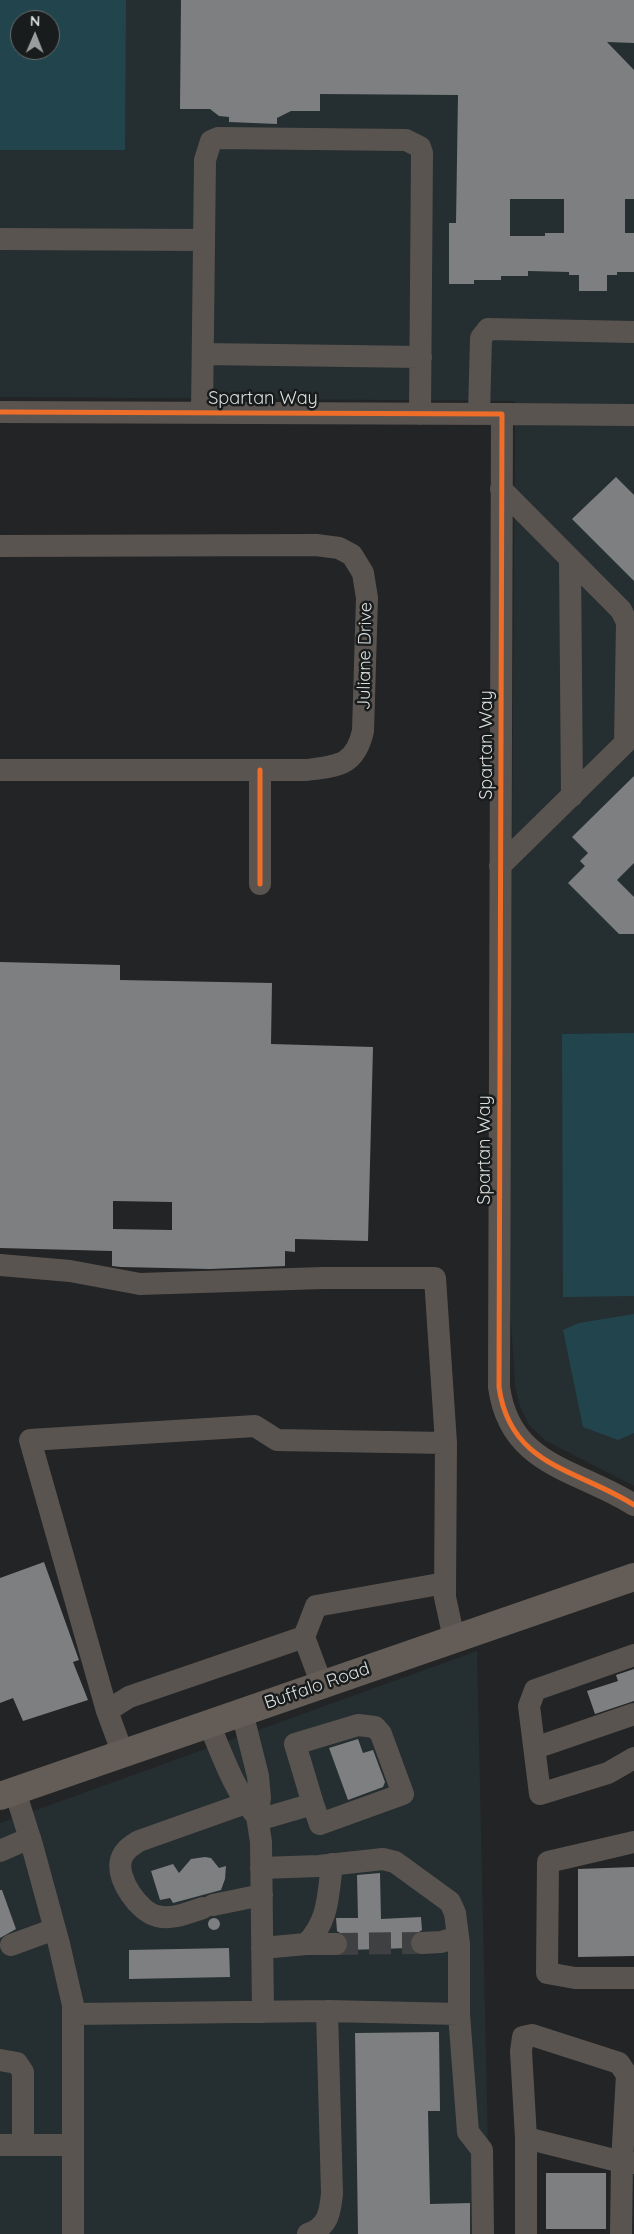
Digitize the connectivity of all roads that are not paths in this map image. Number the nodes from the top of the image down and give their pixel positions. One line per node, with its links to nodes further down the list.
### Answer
1 (0, 239): 2 (street)
2 (204, 240): 4 (street); 5 (street)
3 (634, 332): 9 (street)
4 (203, 354): 5 (street); 7 (street)
5 (421, 357): 8 (street)
6 (0, 412): 7 (street, Spartan Way)
7 (202, 413): 8 (street, Spartan Way)
8 (420, 414): 9 (street, Spartan Way)
9 (479, 414): 10 (street, Spartan Way)
10 (502, 414): 11 (street); 12 (street, Spartan Way)
11 (634, 415)
12 (502, 490): 14 (street); 18 (street, Spartan Way)
13 (0, 546): 16 (street, Juliane Drive)
14 (570, 559): 17 (street); 17 (street)
15 (0, 770): 16 (street, Juliane Drive)
16 (260, 770): 19 (street)
17 (572, 796): 18 (street)
18 (500, 866): 22 (street, Spartan Way)
19 (260, 884)
20 (0, 1265): 21 (street)
21 (446, 1443): 24 (street); 29 (street)
22 (634, 1506)
23 (634, 1577): 26 (main road, Buffalo Road)
24 (445, 1583): 25 (street); 26 (street)
25 (304, 1637): 28 (street); 29 (street)
26 (454, 1639): 28 (main road, Buffalo Road)
27 (634, 1655): 33 (street)
28 (322, 1684): 30 (main road, Buffalo Road)
29 (107, 1711): 34 (street)
30 (242, 1712): 32 (main road, Buffalo Road); 37 (street)
31 (634, 1714): 33 (street)
32 (209, 1724): 34 (main road, Buffalo Road); 37 (street)
33 (535, 1748): 35 (street)
34 (123, 1754): 36 (main road, Buffalo Road)
35 (634, 1758)
36 (7, 1794): 39 (street)
37 (254, 1813): 38 (street); 43 (street); 44 (street)
38 (316, 1814): 38 (street)
39 (30, 1838): 41 (street); 45 (street)
40 (634, 1842): 52 (street)
41 (0, 1851)
42 (332, 1864): 43 (street); 46 (street); 49 (street)
43 (261, 1868): 44 (street)
44 (262, 1895): 51 (street)
45 (54, 1930): 48 (street); 55 (street)
46 (458, 1936): 47 (street); 56 (street)
47 (422, 1943)
48 (11, 1944)
49 (306, 1944): 50 (street); 51 (street)
50 (336, 1944)
51 (262, 1948): 54 (street)
52 (634, 1978)
53 (327, 2011): 54 (street); 56 (street); 64 (street)
54 (263, 2012): 55 (street)
55 (72, 2014): 61 (street)
56 (459, 2014): 65 (street)
57 (0, 2060): 60 (street)
58 (526, 2138): 62 (street); 62 (street); 66 (street)
59 (0, 2145): 60 (street)
60 (23, 2145): 61 (street)
61 (73, 2146): 63 (street)
62 (628, 2163): 67 (street)
63 (73, 2234)
64 (308, 2234)
65 (483, 2234)
66 (526, 2234)
67 (621, 2234)

